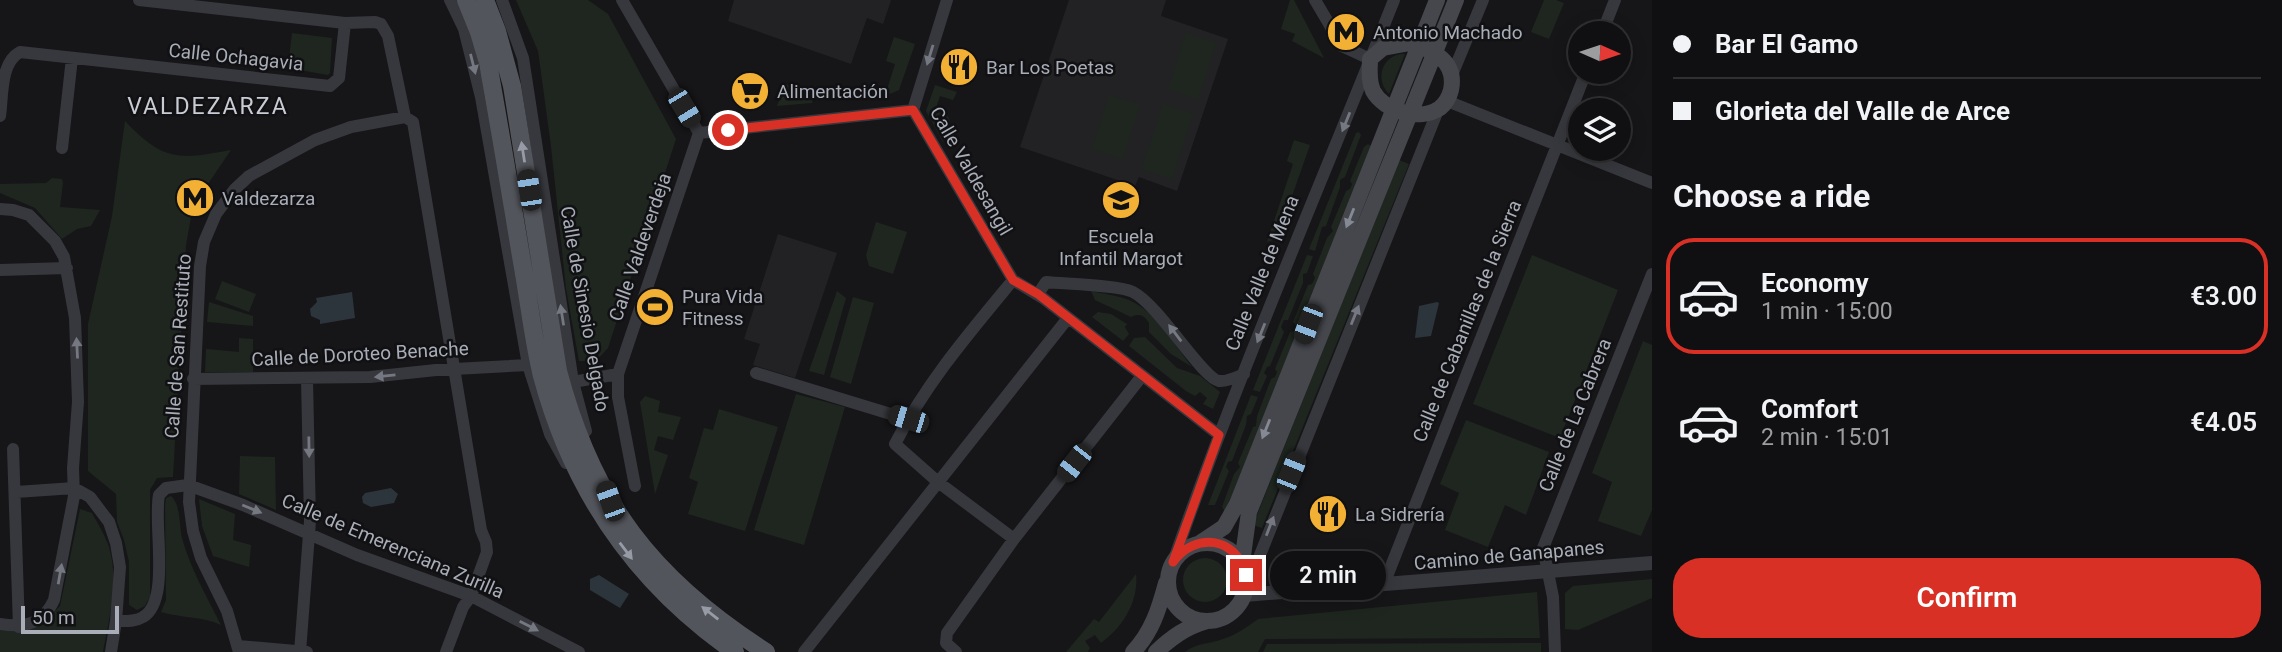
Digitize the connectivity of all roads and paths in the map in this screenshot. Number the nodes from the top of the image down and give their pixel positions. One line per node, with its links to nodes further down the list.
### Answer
1 (139, 0): 15 (street)
2 (450, 0): 38 (street, one-way to 38)
3 (466, 0): 55 (main road)
4 (485, 0): 56 (main road, Calle de Sinesio Delgado, one-way to 4)
5 (502, 0): 46 (street, Calle de Sinesio Delgado, one-way to 5)
6 (622, 0): 27 (street)
7 (947, 0): 23 (street, one-way to 23)
8 (1315, 0): 18 (street)
9 (1394, 0): 18 (street, Calle Valle de Mena)
10 (1437, 0): 16 (main road)
11 (1456, 0): 16 (main road)
12 (1483, 0): 19 (street)
13 (1615, 0): 14 (street)
14 (1607, 21)
15 (345, 23): 17 (street, Calle Ochagavia); 26 (street)
16 (1427, 49): 18 (main road); 19 (main road); 22 (main road); 24 (main road)
17 (72, 58): 25 (street, Calle Ochagavia); 29 (street)
18 (1370, 59): 22 (main road); 42 (street, Calle Valle de Mena, one-way to 42)
19 (1452, 75): 21 (main road)
20 (1581, 84): 28 (street, Calle de Cabanillas de la Sierra)
21 (1443, 105): 24 (main road); 28 (street); 65 (street, one-way to 21)
22 (1394, 109): 24 (main road); 59 (main road, one-way to 59)
23 (913, 110): 27 (street, Calle Valdesangil); 35 (street, Calle Valdesangil)
24 (1411, 114): 60 (main road)
25 (0, 116)
26 (405, 117): 39 (street); 44 (street, Calle de San Restituto)
27 (699, 133): 41 (street, Calle Valdeverdeja)
28 (1556, 145): 30 (street); 64 (street, Calle de Cabanillas de la Sierra)
29 (62, 148)
30 (1652, 183)
31 (0, 209): 32 (street)
32 (67, 268): 33 (street); 53 (street, one-way to 32)
33 (0, 270)
34 (1652, 274): 63 (street, Calle de La Cabrera)
35 (1013, 280): 36 (street); 47 (street)
36 (1038, 294): 37 (street); 42 (street, one-way to 36)
37 (1068, 318): 43 (street); 50 (street)
38 (528, 365): 39 (street, Calle de Doroteo Benache); 55 (street)
39 (453, 369): 45 (street, Calle de Doroteo Benache, one-way to 45); 66 (street)
40 (756, 373): 47 (street)
41 (618, 374): 46 (street); 52 (street, Calle Valdeverdeja)
42 (1244, 374): 48 (street, Calle Valle de Mena)
43 (1142, 376): 48 (street); 58 (street)
44 (193, 379): 45 (street, Calle de Doroteo Benache); 51 (street, Calle de San Restituto)
45 (307, 379): 57 (street, one-way to 57)
46 (573, 382): 56 (street, Calle de Sinesio Delgado)
47 (908, 419): 50 (street)
48 (1219, 435): 62 (street, Calle Valle de Mena)
49 (13, 449): 54 (street)
50 (938, 482): 58 (street); 78 (street)
51 (188, 485): 57 (street, Calle de Emerenciana Zurilla, one-way to 57); 67 (street); 71 (street, Calle de San Restituto)
52 (635, 486)
53 (74, 488): 54 (street); 67 (street); 70 (street, one-way to 53)
54 (16, 492): 70 (street)
55 (588, 495): 76 (main road, one-way to 76)
56 (610, 501): 77 (main road, Calle de Sinesio Delgado, one-way to 56)
57 (310, 534): 66 (street, Calle de Emerenciana Zurilla); 73 (street)
58 (1014, 539): 79 (street)
59 (1200, 543): 60 (main road); 62 (main road)
60 (1242, 563): 65 (main road)
61 (1652, 563): 63 (street, Camino de Ganapanes)
62 (1170, 570): 68 (main road); 80 (main road)
63 (1548, 572): 64 (street, Camino de Ganapanes); 82 (street, Calle de La Cabrera)
64 (1384, 584): 65 (street, Camino de Ganapanes)
65 (1245, 592): 68 (main road)
66 (471, 596): 74 (street); 75 (street, Calle de Emerenciana Zurilla, one-way to 75)
67 (116, 621): 72 (street)
68 (1208, 621): 81 (main road)
69 (0, 624): 70 (street)
70 (19, 627)
71 (238, 649): 73 (street)
72 (111, 650)
73 (303, 651)
74 (446, 652)
75 (579, 652)
76 (735, 652)
77 (766, 652)
78 (804, 652)
79 (956, 652)
80 (1133, 652)
81 (1156, 652)
82 (1555, 652)

